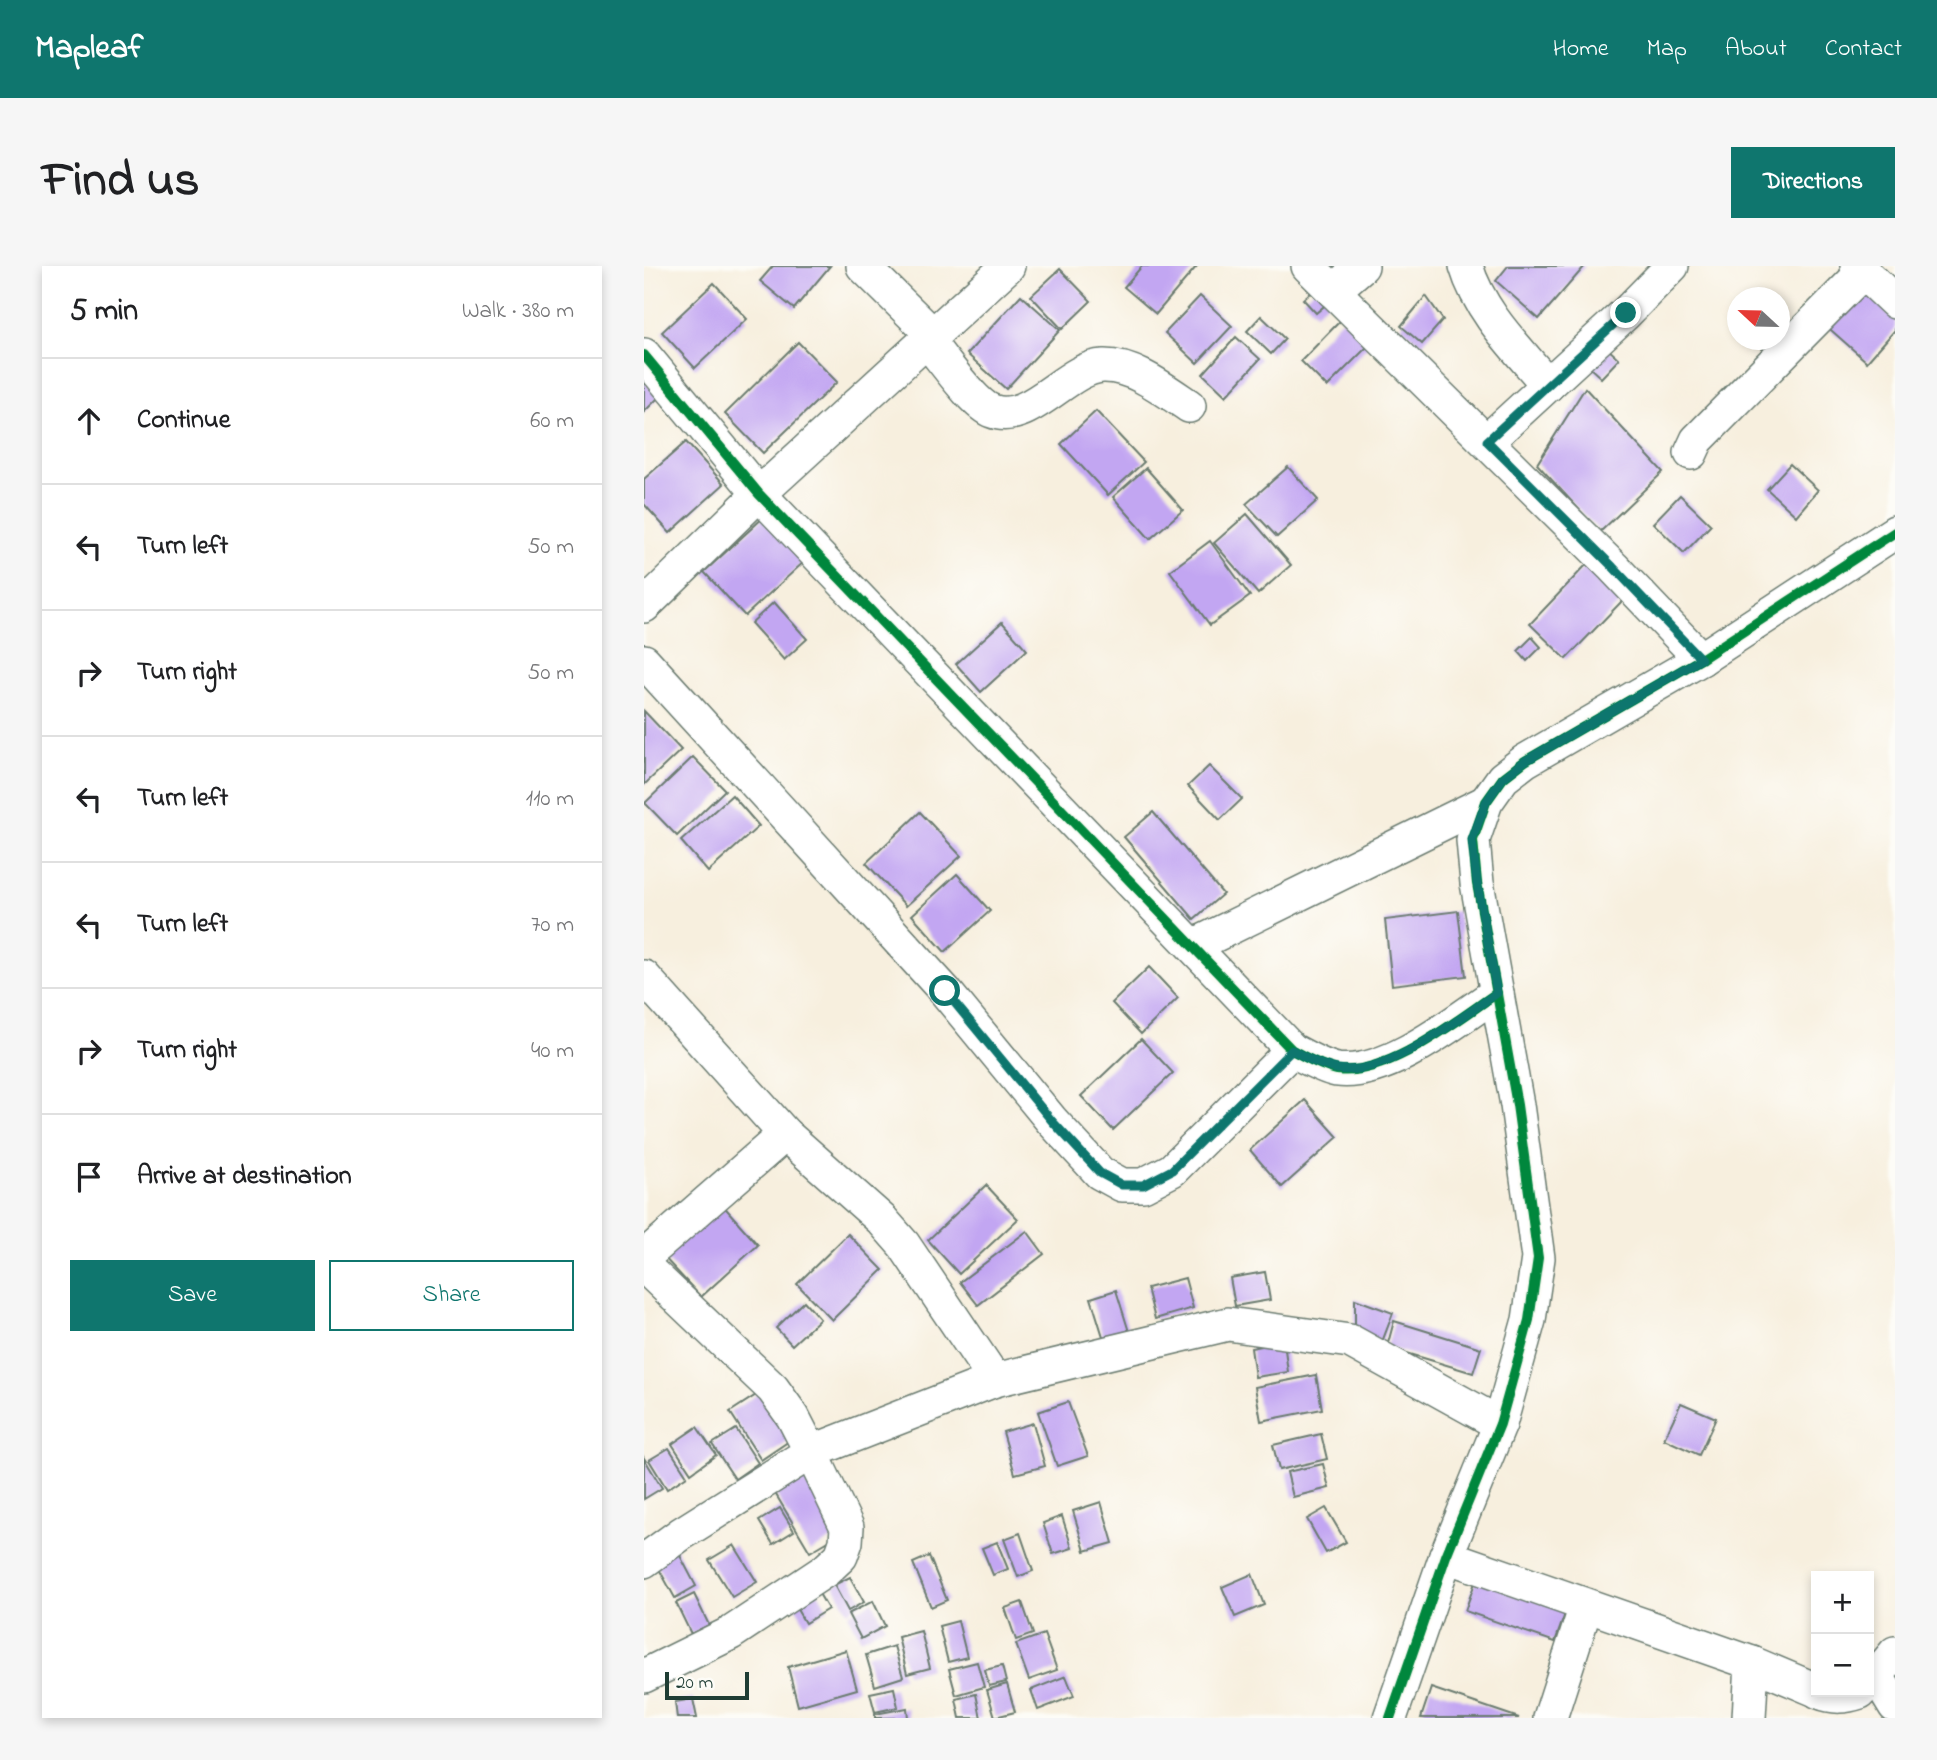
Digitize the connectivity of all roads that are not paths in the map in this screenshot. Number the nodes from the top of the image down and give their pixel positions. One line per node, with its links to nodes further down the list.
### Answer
1 (863, 266): 10 (street)
2 (1008, 266): 10 (street)
3 (1308, 266): 8 (street)
4 (1363, 266): 8 (street)
5 (1466, 266): 12 (street)
6 (1672, 266): 12 (street)
7 (1860, 269): 9 (street); 15 (street)
8 (1333, 291): 14 (street)
9 (1895, 302)
10 (930, 338): 13 (street); 16 (street)
11 (644, 355): 16 (street)
12 (1548, 385): 14 (street)
13 (1189, 406)
14 (1487, 441): 19 (street)
15 (1691, 453)
16 (759, 494): 18 (street); 22 (street)
17 (1895, 532): 19 (street)
18 (644, 607)
19 (1701, 659): 21 (street)
20 (644, 661): 25 (street)
21 (1486, 802): 22 (street); 24 (street)
22 (1193, 946): 25 (street)
23 (644, 977): 26 (street)
24 (1497, 993): 25 (street); 30 (street)
25 (1292, 1050)
26 (785, 1133): 27 (street); 29 (street)
27 (644, 1257)
28 (644, 1266): 31 (street)
29 (995, 1380): 30 (street); 31 (street)
30 (1500, 1424): 32 (street)
31 (811, 1452): 33 (street); 36 (street)
32 (1446, 1556): 34 (street); 40 (street)
33 (644, 1561)
34 (1586, 1606): 35 (street); 41 (street)
35 (1752, 1663): 38 (street); 42 (street)
36 (644, 1676)
37 (1875, 1676): 39 (street)
38 (1811, 1688)
39 (1895, 1706)
40 (1390, 1718)
41 (1550, 1718)
42 (1749, 1718)

